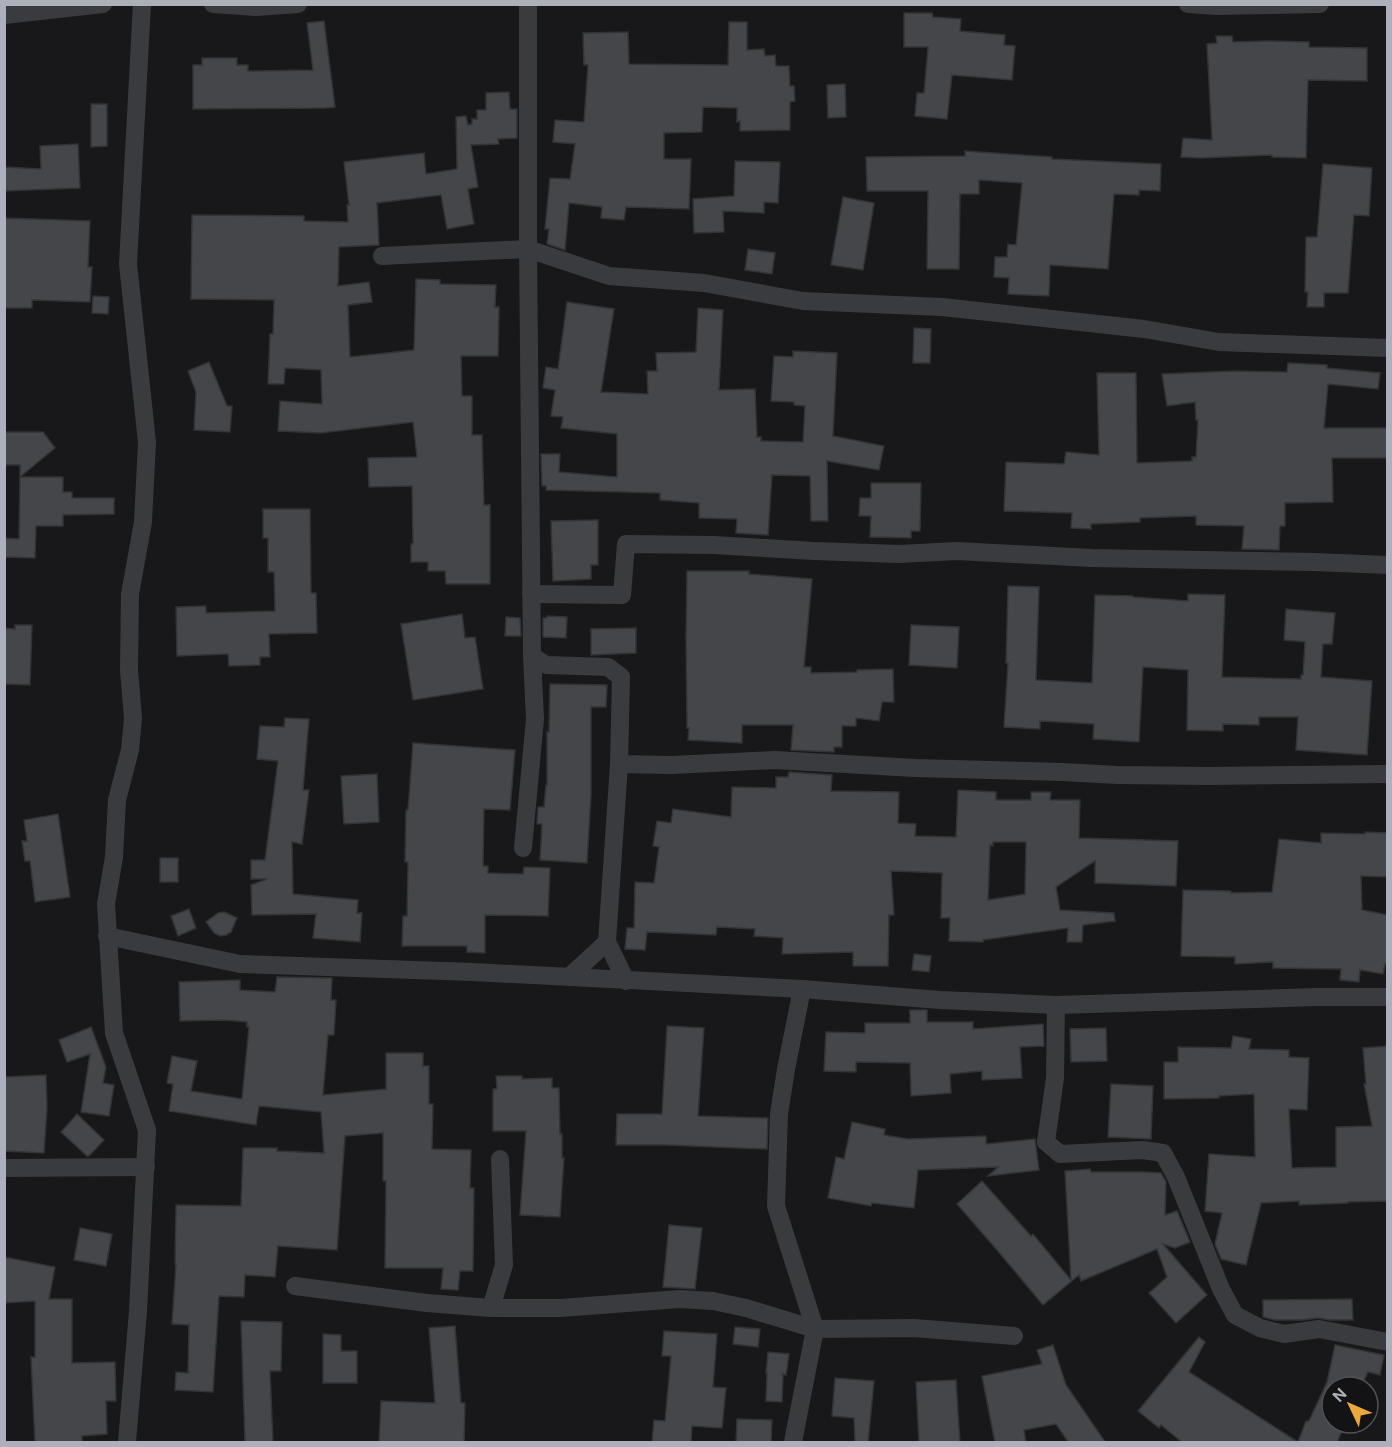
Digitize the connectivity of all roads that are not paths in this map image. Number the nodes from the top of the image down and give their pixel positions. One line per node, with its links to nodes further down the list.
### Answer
1 (103, 4): 8 (street)
2 (142, 4): 18 (street)
3 (213, 4): 4 (street)
4 (298, 4)
5 (528, 4): 9 (street)
6 (1188, 4): 7 (street)
7 (1320, 4)
8 (4, 15)
9 (528, 249): 10 (street); 11 (street); 13 (street)
10 (382, 256)
11 (1388, 348)
12 (1388, 565): 13 (street)
13 (531, 594): 14 (street)
14 (532, 656): 15 (street); 17 (street)
15 (619, 764): 16 (street); 19 (street)
16 (1388, 774)
17 (523, 848)
18 (107, 936): 20 (street); 26 (street)
19 (607, 942): 20 (street); 21 (street)
20 (569, 977): 21 (street)
21 (626, 981): 22 (street)
22 (802, 989): 24 (street); 30 (street)
23 (1388, 997): 24 (street)
24 (1056, 1005): 32 (street)
25 (500, 1159): 29 (street)
26 (146, 1167): 27 (street); 33 (street)
27 (4, 1168)
28 (295, 1286): 29 (street)
29 (491, 1308): 30 (street)
30 (815, 1329): 31 (street); 34 (street)
31 (1014, 1336)
32 (1388, 1342)
33 (127, 1443)
34 (793, 1443)

